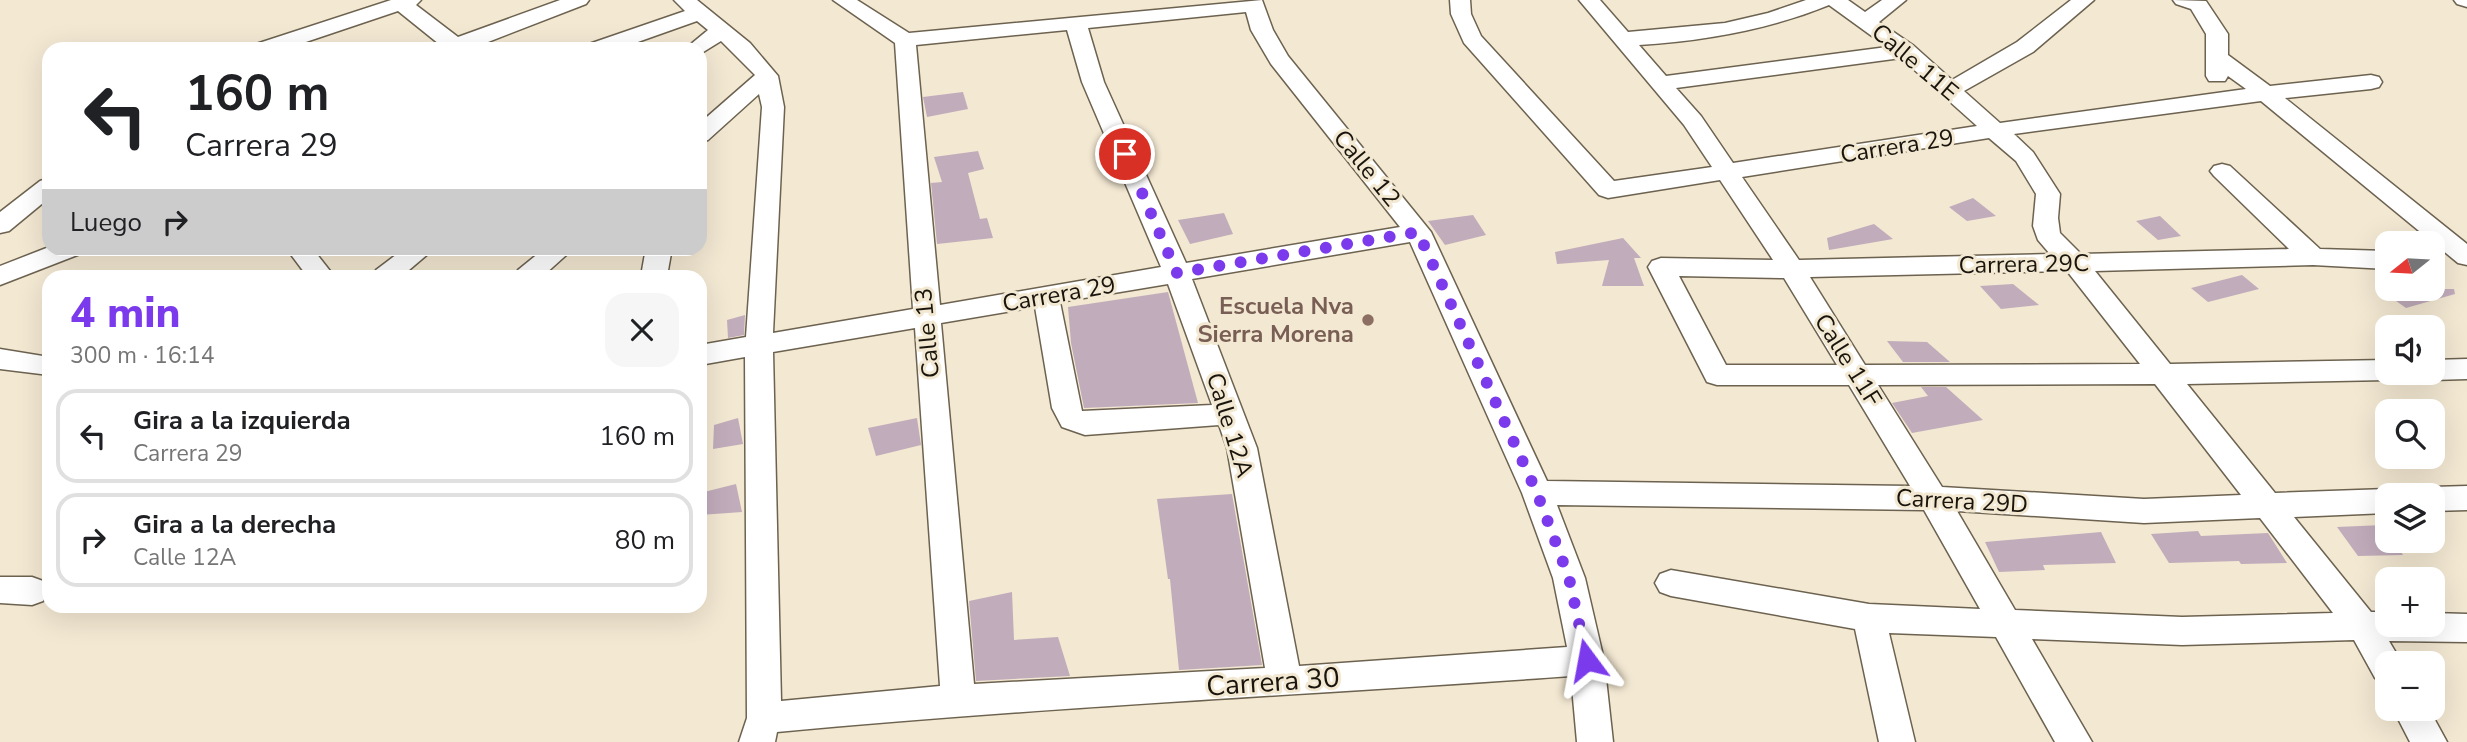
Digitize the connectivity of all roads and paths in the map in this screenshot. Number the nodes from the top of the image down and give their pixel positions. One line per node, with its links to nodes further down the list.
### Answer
1 (579, 0): 21 (street)
2 (684, 0): 13 (street)
3 (843, 0): 18 (street)
4 (1460, 0): 35 (street, Carrera 29)
5 (1588, 0): 17 (street, Calle 11F)
6 (1824, 0): 17 (street)
7 (1835, 0): 14 (street, Calle 11E)
8 (1896, 0): 14 (street)
9 (2084, 0): 29 (street)
10 (406, 2): 19 (street); 20 (street)
11 (1252, 2): 15 (street); 38 (street, Calle 12)
12 (2191, 3): 25 (street, Carrera 29)
13 (701, 13): 16 (street); 22 (street)
14 (1866, 21): 24 (street, Calle 11E)
15 (1076, 23): 18 (street); 52 (street, Calle 12A)
16 (722, 31): 23 (street); 26 (street)
17 (1622, 39): 28 (street, Calle 11F)
18 (905, 40): 55 (street, Calle 13)
19 (285, 42)
20 (447, 42)
21 (469, 42)
22 (617, 42)
23 (706, 42)
24 (1906, 51): 28 (street); 29 (street, Calle 11E)
25 (2218, 58): 30 (street); 31 (street, Carrera 29)
26 (767, 76): 32 (street); 56 (street)
27 (2371, 82): 30 (street, Carrera 29)
28 (1660, 83): 35 (street, Calle 11F)
29 (1950, 90): 33 (street, Calle 11E)
30 (2265, 93): 31 (street, Carrera 29); 43 (street)
31 (2186, 104): 33 (street, Carrera 29)
32 (707, 129)
33 (1995, 129): 35 (street, Carrera 29); 47 (street, Calle 11E)
34 (2222, 171): 44 (street)
35 (1726, 172): 48 (street, Calle 11F)
36 (42, 192): 37 (street)
37 (0, 225)
38 (1418, 232): 52 (street, Carrera 29); 66 (street, Calle 12)
39 (51, 256): 53 (street)
40 (305, 256): 49 (street)
41 (412, 256): 50 (street)
42 (552, 256): 51 (street)
43 (2467, 256): 45 (street)
44 (2313, 257): 46 (street, Carrera 29C); 47 (street, Carrera 29C)
45 (2445, 257)
46 (2375, 260)
47 (2074, 262): 48 (street, Carrera 29C); 63 (street, Calle 11E)
48 (1792, 269): 64 (street, Calle 11F); 64 (street, Carrera 29C)
49 (316, 270)
50 (393, 270)
51 (534, 270)
52 (1177, 273): 54 (street, Carrera 29); 65 (street, Calle 12A)
53 (0, 276)
54 (1046, 296): 55 (street, Carrera 29); 65 (street)
55 (925, 317): 56 (street, Carrera 29); 80 (street, Calle 13)
56 (759, 345): 57 (street, Carrera 29); 82 (street)
57 (707, 354)
58 (0, 359): 59 (street)
59 (42, 365)
60 (2467, 369): 62 (street)
61 (2375, 370): 63 (street)
62 (2445, 370)
63 (2165, 374): 64 (street); 71 (street, Calle 11E)
64 (1858, 375): 67 (street, Calle 11F)
65 (1230, 414): 79 (street, Calle 12A)
66 (1537, 493): 67 (street, Carrera 29D); 78 (street, Calle 12)
67 (1933, 498): 71 (street, Carrera 29D); 74 (street, Calle 11F)
68 (2467, 498): 69 (street)
69 (2445, 499)
70 (2375, 501): 71 (street, Carrera 29D)
71 (2265, 504): 75 (street, Calle 11E)
72 (1671, 583): 73 (street)
73 (1869, 618): 74 (street); 84 (street)
74 (2008, 625): 75 (street); 85 (street, Calle 11F)
75 (2363, 626): 76 (street); 77 (street, Calle 11E)
76 (2467, 628)
77 (2377, 651)
78 (1587, 660): 79 (street, Carrera 30); 83 (street, Calle 12)
79 (1285, 682): 80 (street, Carrera 30)
80 (958, 700): 82 (street, Carrera 30)
81 (2417, 721): 86 (street)
82 (760, 730)
83 (1595, 742)
84 (1897, 742)
85 (2074, 742)
86 (2429, 742)

